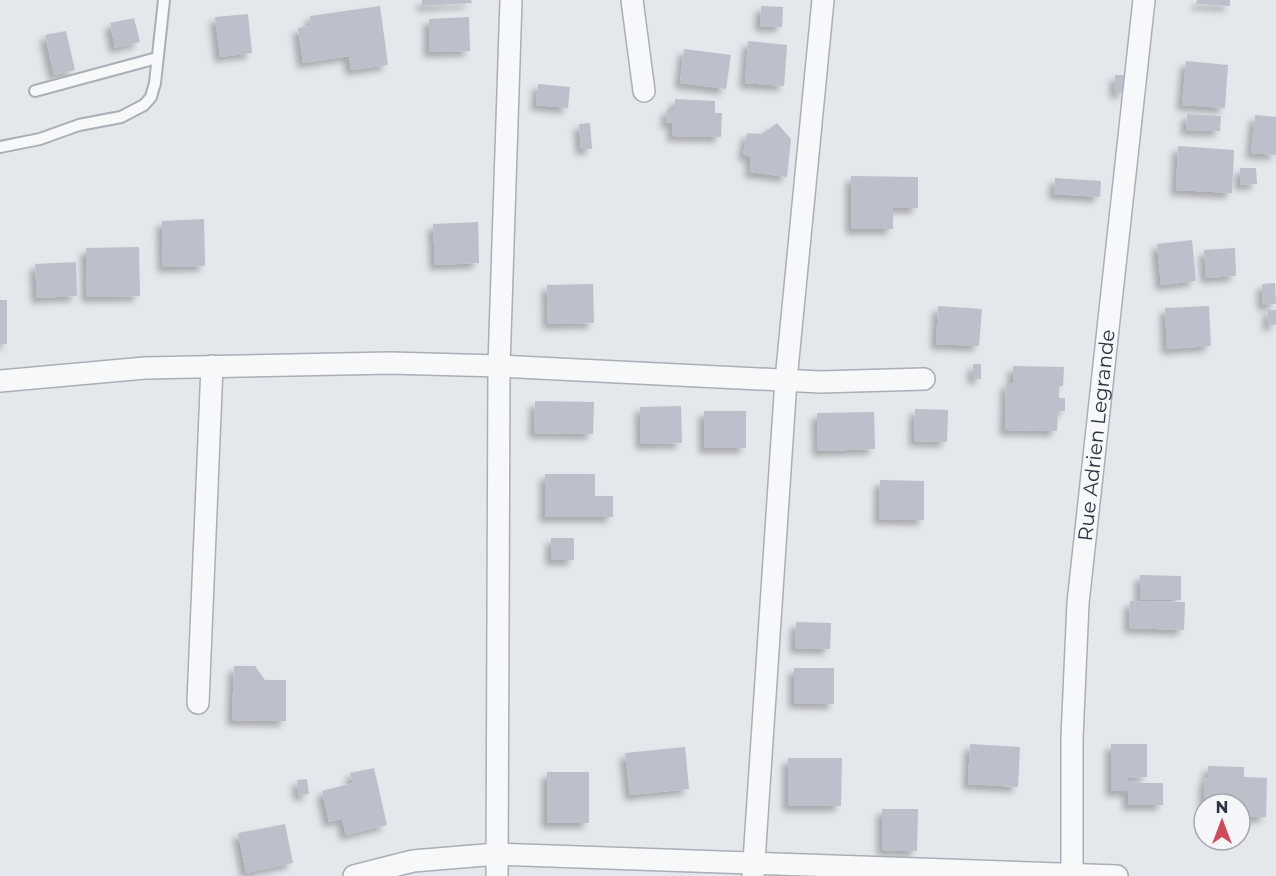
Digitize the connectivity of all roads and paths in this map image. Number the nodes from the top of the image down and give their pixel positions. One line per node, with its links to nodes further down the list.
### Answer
1 (164, 0): 6 (lane)
2 (511, 0): 11 (street)
3 (632, 0): 8 (street)
4 (823, 0): 13 (street)
5 (1144, 0): 18 (street, Rue Adrien Legrande)
6 (157, 57): 7 (lane); 9 (lane)
7 (34, 91)
8 (644, 91)
9 (0, 147)
10 (212, 366): 11 (street); 14 (street); 15 (street)
11 (499, 366): 13 (street); 16 (street)
12 (924, 379): 13 (street)
13 (786, 380): 17 (street)
14 (0, 381)
15 (198, 703)
16 (497, 854): 17 (street); 19 (street); 20 (street)
17 (753, 869): 18 (street)
18 (1072, 874): 21 (street)
19 (354, 876)
20 (497, 876)
21 (1117, 876)

